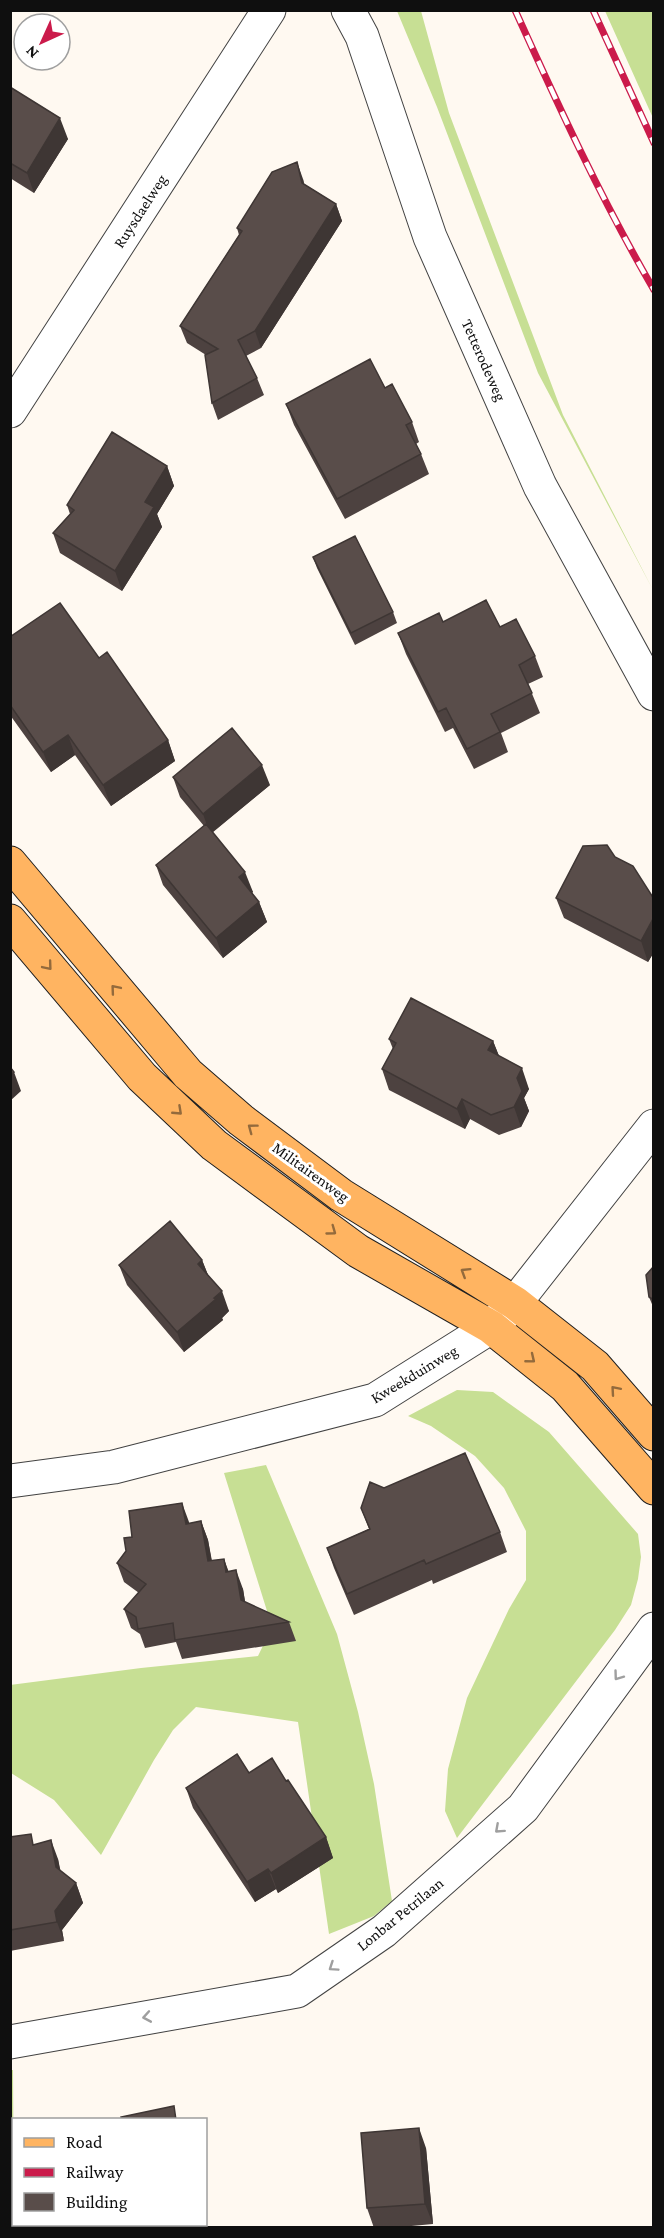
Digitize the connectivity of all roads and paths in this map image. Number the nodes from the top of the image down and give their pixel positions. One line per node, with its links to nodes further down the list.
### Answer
1 (268, 10): 3 (street, Ruysdaelweg)
2 (348, 10): 4 (street, Tetterodeweg)
3 (10, 411)
4 (654, 694)
5 (10, 862): 8 (main road, Militairenweg, one-way to 5)
6 (10, 921): 9 (main road, one-way to 9)
7 (654, 1126): 8 (street, Kweekduinweg)
8 (515, 1303): 9 (street, Kweekduinweg); 10 (main road, Militairenweg, one-way to 8)
9 (491, 1327): 11 (street, Kweekduinweg); 12 (main road, one-way to 12)
10 (654, 1434)
11 (10, 1481)
12 (654, 1488)
13 (654, 1629): 14 (street, Lonbar Petrilaan, one-way to 14)
14 (10, 2042)

